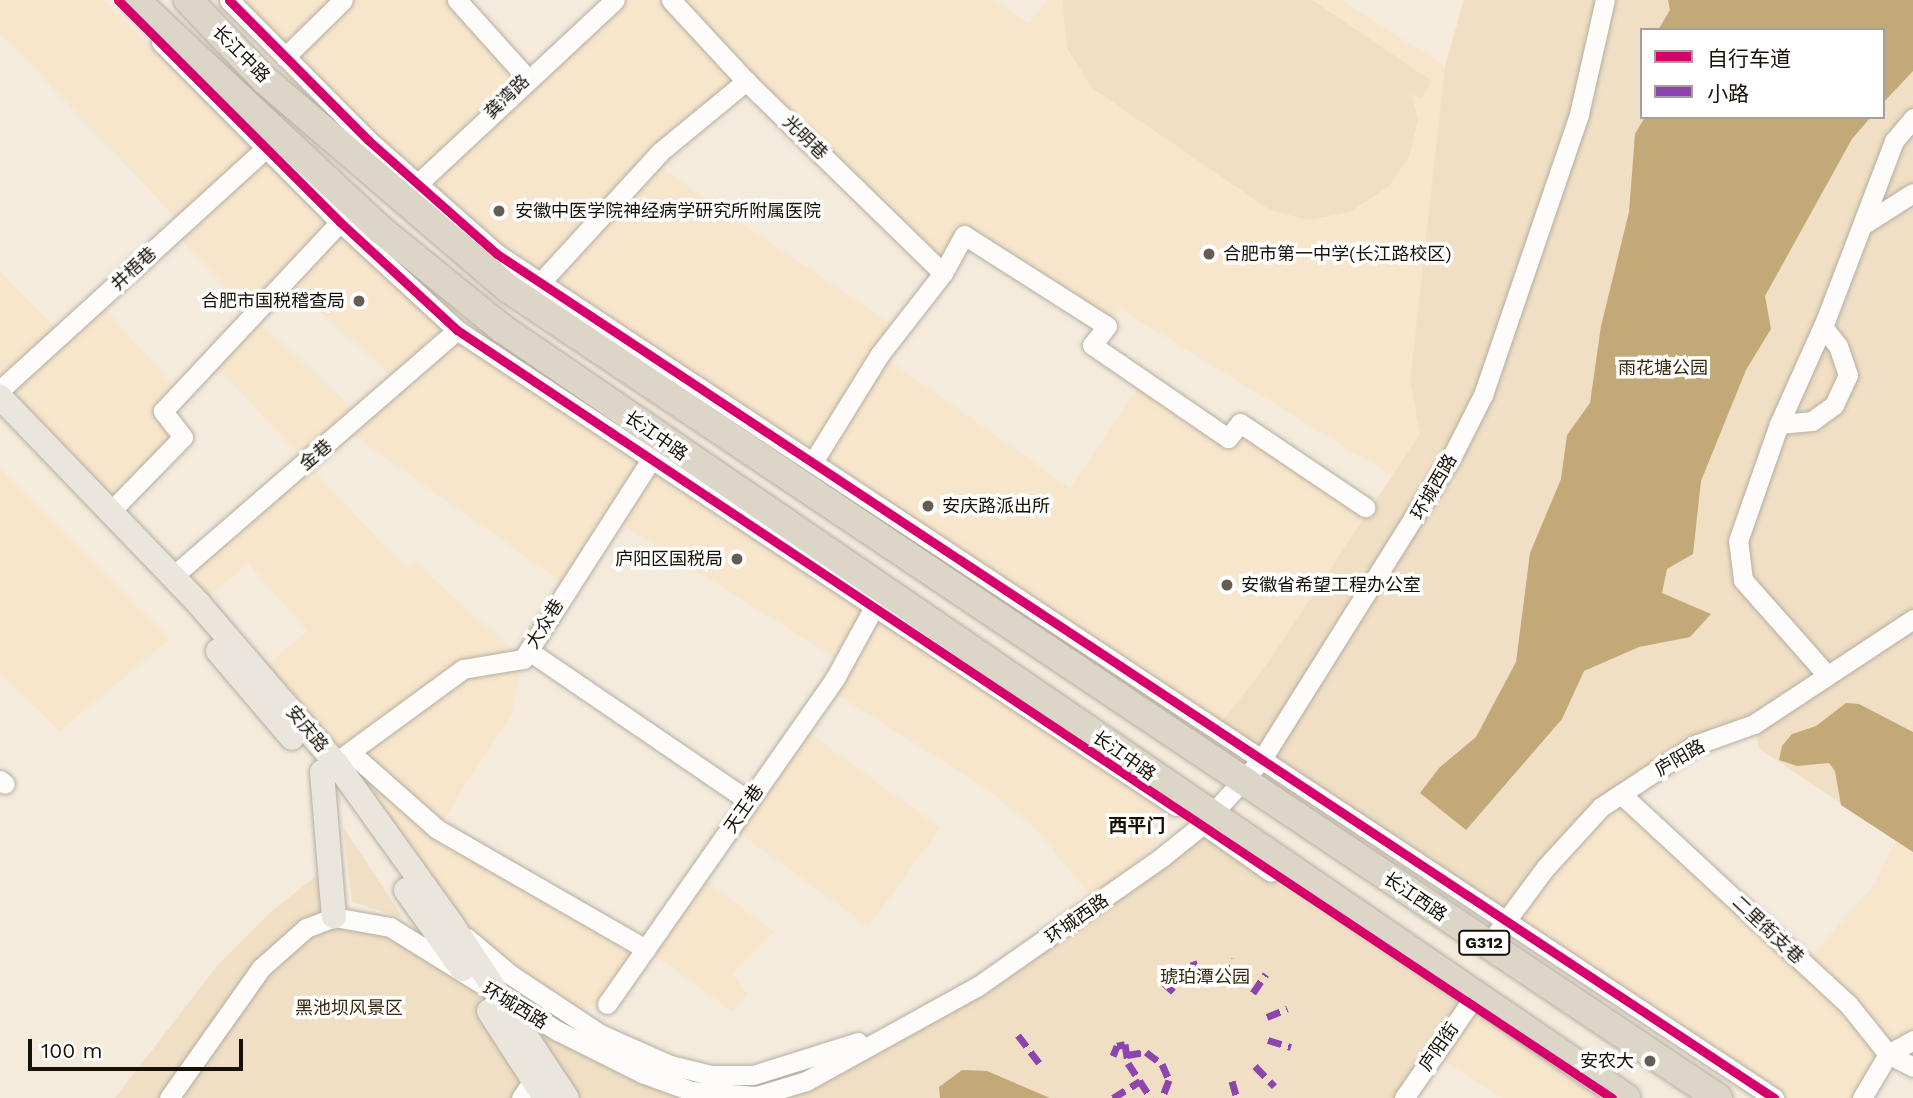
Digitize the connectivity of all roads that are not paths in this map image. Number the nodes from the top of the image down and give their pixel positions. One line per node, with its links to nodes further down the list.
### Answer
1 (118, 0): 14 (street)
2 (135, 0): 41 (highway, 长江中路 / G312)
3 (188, 0): 15 (highway, 长江中路 / G312)
4 (229, 0): 10 (street)
5 (343, 0): 10 (street)
6 (457, 0): 11 (street)
7 (615, 0): 11 (street, 龚湾路)
8 (671, 0): 12 (street, 光明巷)
9 (1605, 0): 36 (street, 环城西路)
10 (285, 57): 15 (street)
11 (527, 78): 15 (street, 龚湾路)
12 (746, 81): 19 (street, 光明巷); 20 (street)
13 (1913, 118): 18 (street)
14 (267, 147): 17 (street); 23 (street, 井梧巷)
15 (410, 191): 20 (street); 38 (highway, 长江中路 / G312)
16 (1913, 194): 18 (street)
17 (340, 222): 22 (street); 30 (street)
18 (1863, 225): 21 (street)
19 (943, 273): 28 (street); 29 (street)
20 (541, 282): 28 (street)
21 (1823, 327): 26 (street); 26 (street)
22 (457, 330): 27 (street); 31 (street, 金巷)
23 (0, 390)
24 (0, 397): 30 (main road, 安庆路)
25 (0, 418): 37 (main road, 安庆路)
26 (1779, 424): 35 (street)
27 (650, 461): 32 (street); 34 (street, 大众巷)
28 (813, 462): 36 (street)
29 (1365, 507)
30 (111, 511): 31 (main road, 安庆路)
31 (172, 577): 37 (main road, 安庆路)
32 (873, 608): 40 (street, 天王巷); 41 (street)
33 (1913, 619): 35 (street, 庐阳路)
34 (529, 651): 37 (street, 大众巷); 40 (street)
35 (1827, 675): 39 (street, 庐阳路)
36 (1262, 760): 38 (street, 环城西路); 43 (street)
37 (336, 763): 42 (main road); 44 (main road, 安庆路); 46 (street); 47 (main road, 安庆路)
38 (1247, 785): 41 (street, 环城西路); 45 (highway, 长江西路 / G312)
39 (1621, 794): 43 (street, 庐阳路); 53 (street, 二里街支巷)
40 (749, 801): 46 (street, 天王巷)
41 (1210, 820): 49 (highway, G312); 51 (street, 环城西路)
42 (334, 916): 47 (street, 环城西路); 57 (street)
43 (1507, 919): 45 (street, 庐阳路); 63 (street)
44 (453, 926): 48 (main road, 安庆路); 51 (street)
45 (1488, 945): 62 (highway, 长江西路 / G312)
46 (646, 949): 50 (street, 天王巷)
47 (467, 976): 48 (street, 环城西路); 55 (main road, 安庆路)
48 (498, 995): 56 (street, 环城西路); 58 (main road, 安庆路)
49 (1472, 1000): 59 (street, 庐阳街); 60 (street); 61 (highway, G312)
50 (607, 1004)
51 (906, 1027): 56 (street, 环城西路)
52 (1913, 1040): 53 (street)
53 (1888, 1054): 54 (street, 二里街支巷); 64 (street)
54 (1913, 1067)
55 (533, 1092)
56 (724, 1096)
57 (169, 1098)
58 (567, 1098)
59 (1404, 1098)
60 (1612, 1098)
61 (1626, 1098)
62 (1718, 1098)
63 (1774, 1098)
64 (1862, 1098)

